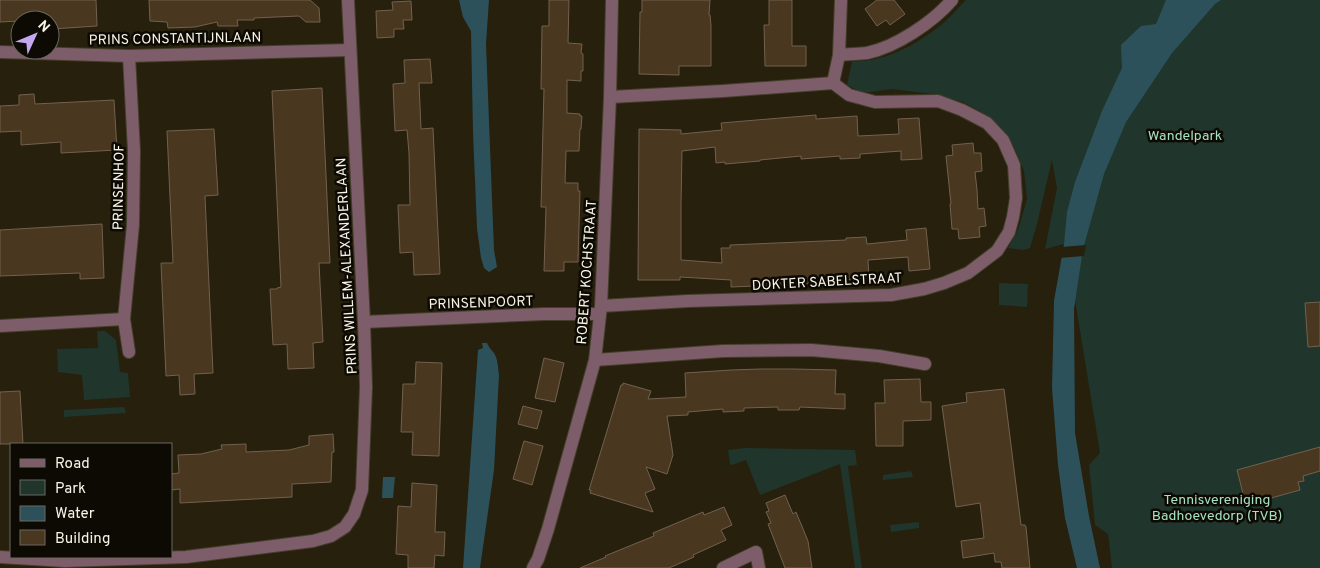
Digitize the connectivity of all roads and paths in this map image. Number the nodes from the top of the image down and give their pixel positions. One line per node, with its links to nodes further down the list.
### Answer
1 (348, 0): 5 (street, PRINS WILLEM-ALEXANDERLAAN)
2 (612, 0): 10 (street, ROBERT KOCHSTRAAT)
3 (841, 0): 7 (street)
4 (952, 0): 7 (street)
5 (350, 50): 8 (street, PRINS CONSTANTIJNLAAN); 13 (street, PRINS WILLEM-ALEXANDERLAAN)
6 (0, 52): 8 (street, PRINS CONSTANTIJNLAAN)
7 (839, 55): 9 (street)
8 (129, 56): 12 (street, PRINSENHOF)
9 (832, 83): 10 (street); 11 (street, DOKTER SABELSTRAAT)
10 (610, 97): 11 (street, ROBERT KOCHSTRAAT)
11 (600, 310): 13 (street, PRINSENPOORT); 16 (street, ROBERT KOCHSTRAAT)
12 (124, 319): 14 (street); 15 (street, PRINSENHOF)
13 (364, 322): 18 (street, PRINS WILLEM-ALEXANDERLAAN)
14 (0, 326)
15 (129, 352)
16 (595, 360): 17 (street); 21 (street, ROBERT KOCHSTRAAT)
17 (925, 364)
18 (172, 557)
19 (16, 558): 20 (street, PRINS WILLEM-ALEXANDERLAAN)
20 (156, 558)
21 (533, 568)
22 (723, 568): 23 (street)
23 (759, 568)

